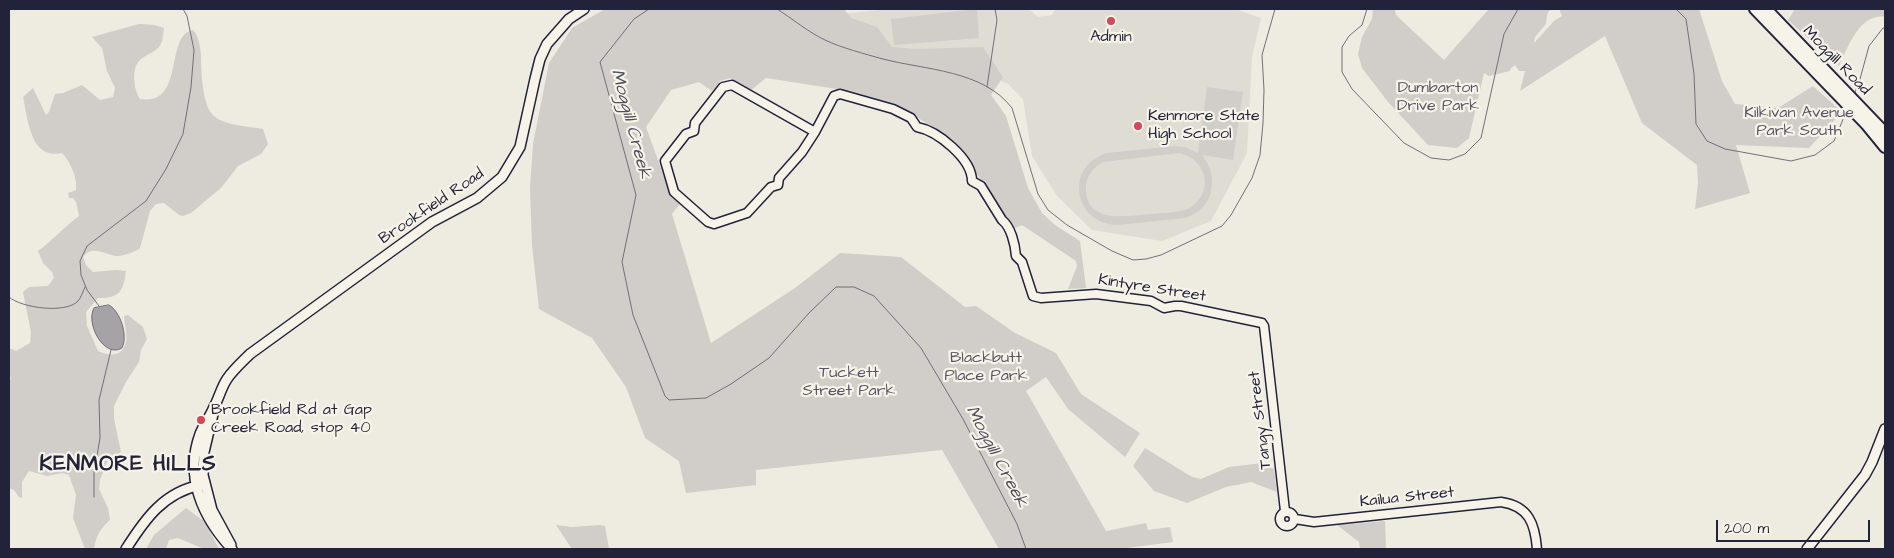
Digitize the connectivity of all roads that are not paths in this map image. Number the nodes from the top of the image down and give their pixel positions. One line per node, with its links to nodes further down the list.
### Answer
1 (584, 9): 11 (main road, Brookfield Road)
2 (1755, 9): 4 (main road, Moggill Road)
3 (1766, 9): 4 (main road, Moggill Road)
4 (1837, 89): 5 (main road, Moggill Road)
5 (1869, 122): 7 (main road, Moggill Road); 8 (main road, Moggill Road)
6 (815, 132): 6 (street); 9 (street, Kintyre Street)
7 (1885, 133)
8 (1885, 147)
9 (1264, 326): 12 (street, Tangy Street)
10 (1885, 429): 17 (main road)
11 (201, 485): 14 (main road); 15 (main road, Brookfield Road)
12 (1285, 512): 13 (street, Kailua Street); 13 (street, Kailua Street)
13 (1295, 519): 16 (street, Kailua Street)
14 (126, 549)
15 (232, 549)
16 (1537, 549)
17 (1807, 549)

